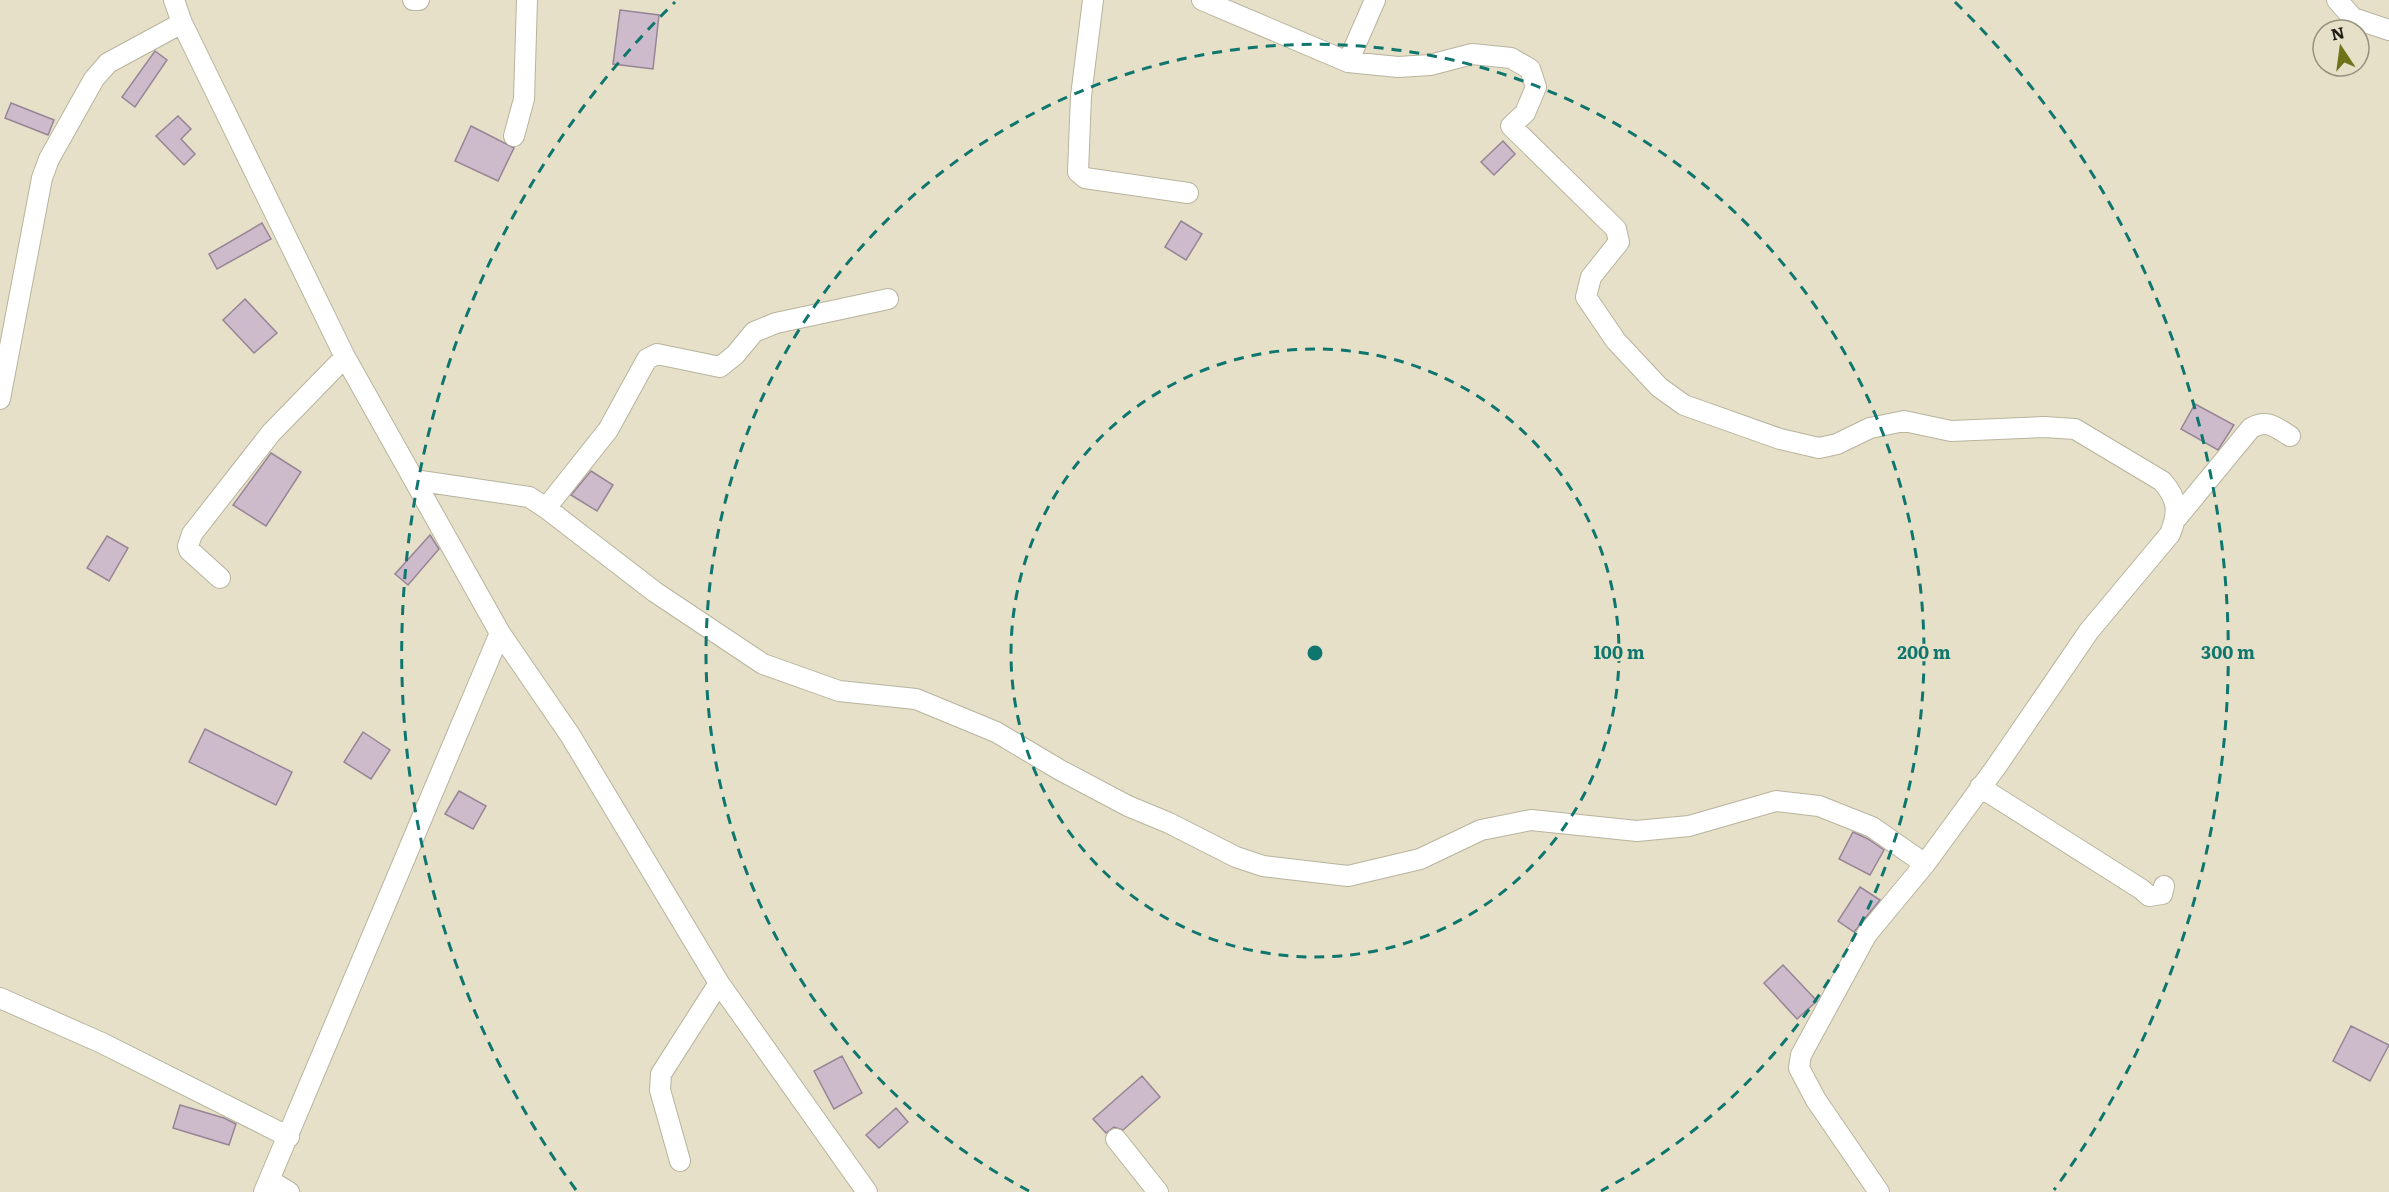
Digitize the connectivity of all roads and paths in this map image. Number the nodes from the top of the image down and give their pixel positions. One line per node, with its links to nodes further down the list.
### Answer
1 (174, 0): 9 (street)
2 (413, 0): 3 (street)
3 (419, 0)
4 (527, 0): 12 (street)
5 (1093, 0): 13 (street)
6 (1202, 0): 11 (street)
7 (1375, 0): 11 (street)
8 (2337, 0): 10 (street)
9 (182, 22): 15 (street); 16 (street)
10 (2389, 30)
11 (1348, 62): 20 (street)
12 (514, 136)
13 (1188, 193)
14 (888, 299): 19 (street)
15 (345, 357): 18 (street); 21 (street)
16 (0, 399)
17 (2290, 436): 20 (street)
18 (414, 480): 19 (street); 22 (street)
19 (546, 508): 24 (street)
20 (2176, 519): 23 (street)
21 (220, 578)
22 (500, 633): 26 (street); 28 (street)
23 (1980, 787): 24 (street); 25 (street)
24 (1925, 864): 35 (street)
25 (2164, 886)
26 (718, 983): 30 (street); 33 (street)
27 (0, 998): 28 (street)
28 (289, 1137): 31 (street)
29 (1116, 1139): 34 (street)
30 (680, 1161)
31 (267, 1186): 32 (street)
32 (289, 1192)
33 (867, 1192)
34 (1158, 1192)
35 (1879, 1192)

